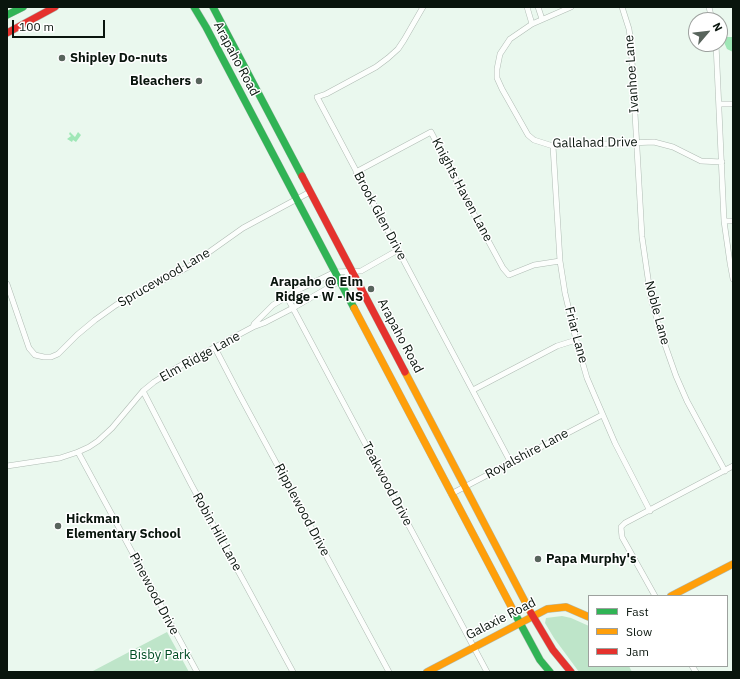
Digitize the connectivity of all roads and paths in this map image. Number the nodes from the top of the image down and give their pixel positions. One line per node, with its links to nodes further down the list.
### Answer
1 (23, 7): 10 (main road)
2 (55, 7): 13 (main road)
3 (194, 7): 16 (main road, Arapaho Road)
4 (213, 7): 15 (main road, Arapaho Road)
5 (423, 7): 22 (street, Brook Glen Drive)
6 (528, 7): 12 (street)
7 (538, 7): 11 (street)
8 (571, 7): 11 (street, Gallahad Drive)
9 (622, 7): 19 (street, Ivanhoe Lane)
10 (7, 16)
11 (542, 19): 12 (street, Gallahad Drive)
12 (532, 24): 20 (street, Gallahad Drive)
13 (9, 30)
14 (716, 52): 17 (street)
15 (253, 84): 16 (main road); 23 (main road, Arapaho Road)
16 (240, 91): 24 (main road, Arapaho Road)
17 (719, 104): 18 (street); 21 (street)
18 (733, 104)
19 (636, 142): 20 (street, Gallahad Drive); 21 (street, Gallahad Drive); 46 (street, Noble Lane)
20 (553, 146): 28 (street, Friar Lane)
21 (722, 162): 25 (street)
22 (356, 172): 27 (street, Brook Glen Drive); 28 (street, Knights Haven Lane)
23 (310, 192): 24 (street, Sprucewood Lane); 30 (main road, Arapaho Road)
24 (297, 199): 29 (main road, Arapaho Road); 33 (street, Sprucewood Lane)
25 (724, 221): 26 (street); 31 (street)
26 (733, 221)
27 (398, 250): 30 (street, Elm Ridge Lane); 39 (street, Brook Glen Drive)
28 (560, 261): 37 (street, Friar Lane)
29 (335, 272): 30 (street, Elm Ridge Lane); 32 (main road, Arapaho Road); 34 (street, Elm Ridge Lane)
30 (353, 272): 32 (street, Elm Ridge Lane); 47 (main road, Arapaho Road)
31 (733, 279)
32 (340, 281): 35 (street, Elm Ridge Lane); 48 (main road, Arapaho Road)
33 (7, 284)
34 (287, 297): 35 (street, Teakwood Drive); 36 (street, Elm Ridge Lane)
35 (293, 308): 36 (street, Elm Ridge Lane); 56 (street, Teakwood Drive)
36 (253, 327): 38 (street, Elm Ridge Lane)
37 (576, 340): 39 (street); 41 (street, Friar Lane)
38 (215, 348): 40 (street, Elm Ridge Lane); 59 (street, Ripplewood Drive)
39 (473, 390): 43 (street, Brook Glen Drive)
40 (143, 391): 42 (street, Elm Ridge Lane); 58 (street, Robin Hill Lane)
41 (602, 415): 43 (street, Royalshire Lane); 49 (street, Friar Lane)
42 (78, 452): 44 (street, Elm Ridge Lane); 57 (street, Pinewood Drive)
43 (511, 463): 47 (street, Royalshire Lane)
44 (7, 466)
45 (733, 466): 46 (street)
46 (725, 470): 49 (street)
47 (466, 487): 48 (street, Royalshire Lane); 53 (main road, Arapaho Road)
48 (451, 494): 55 (main road, Arapaho Road)
49 (650, 511): 51 (street)
50 (733, 565): 52 (main road)
51 (654, 595)
52 (673, 595)
53 (533, 616): 54 (main road, Galaxie Road); 55 (main road, Galaxie Road); 63 (main road, Arapaho Road)
54 (588, 616)
55 (519, 623): 56 (main road, Galaxie Road); 62 (main road, Arapaho Road)
56 (473, 647): 60 (main road, Galaxie Road); 61 (street, Teakwood Drive)
57 (196, 672)
58 (293, 672)
59 (389, 672)
60 (427, 672)
61 (487, 672)
62 (550, 672)
63 (571, 672)

